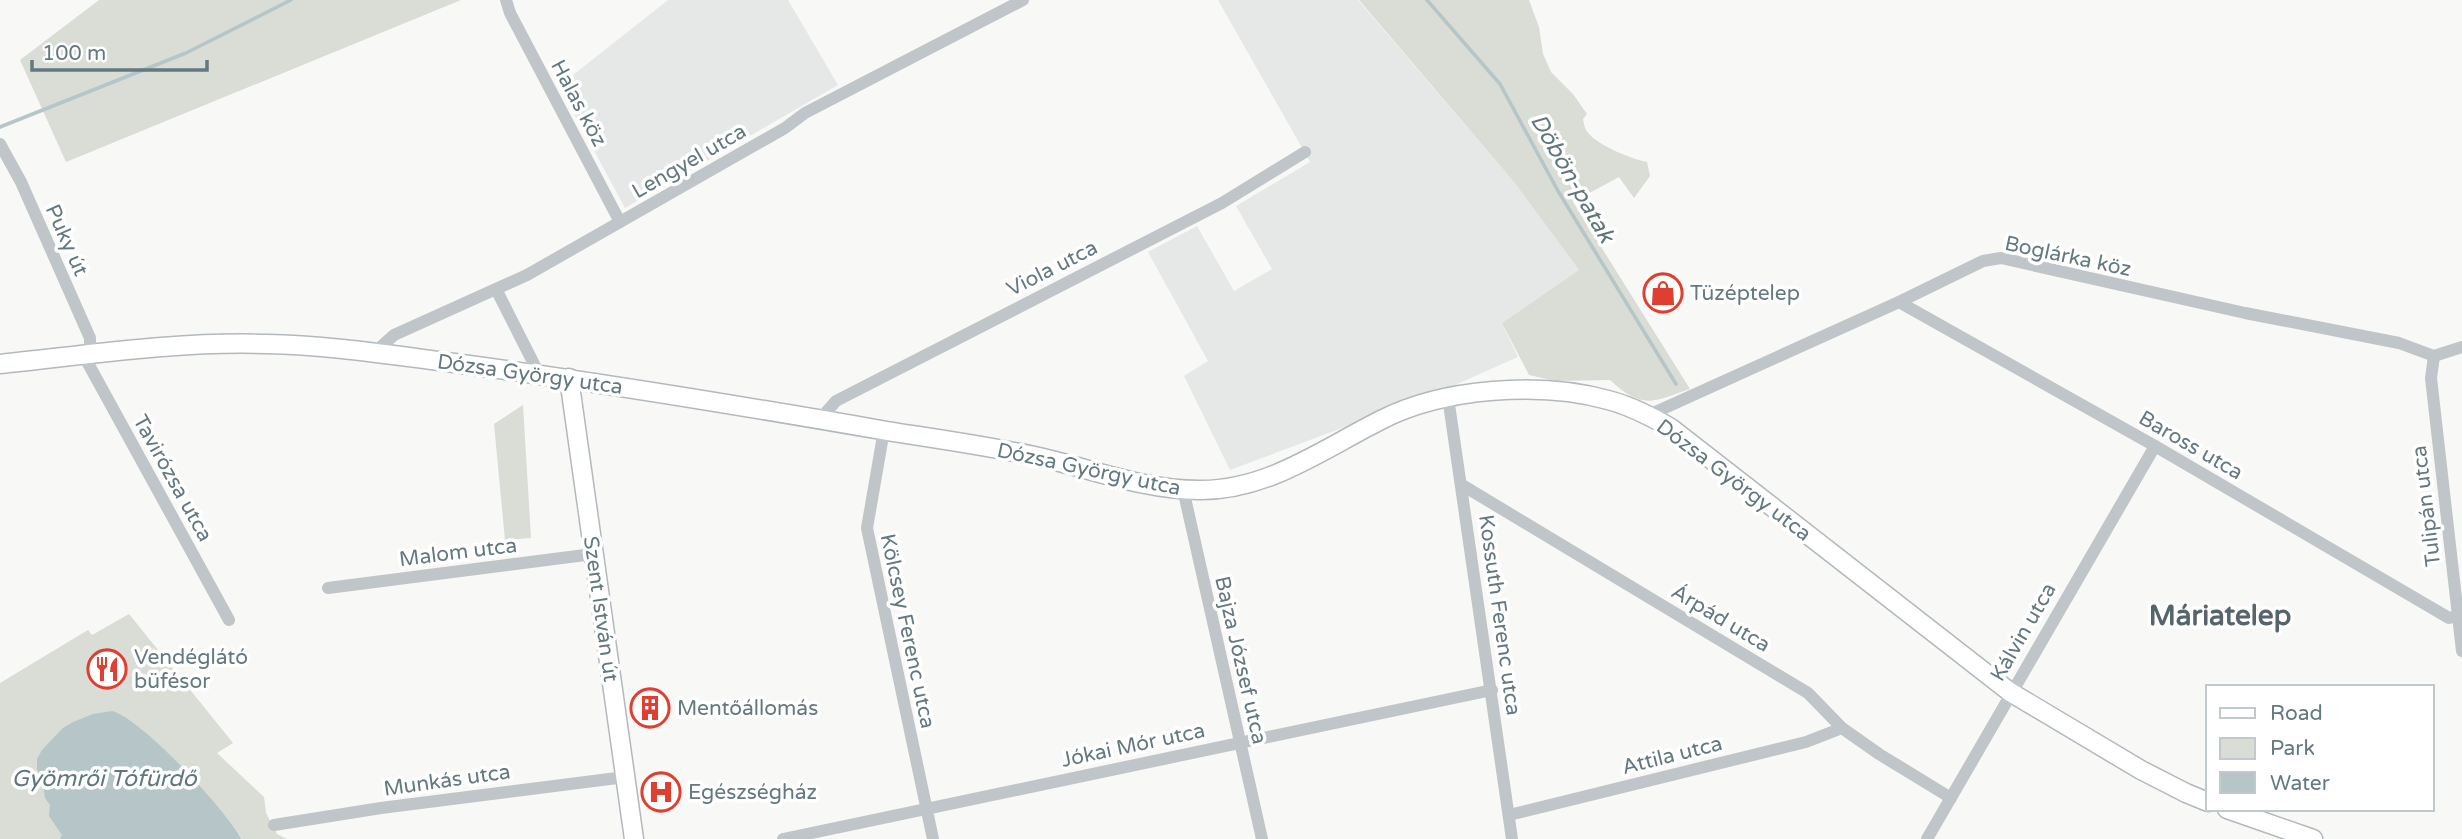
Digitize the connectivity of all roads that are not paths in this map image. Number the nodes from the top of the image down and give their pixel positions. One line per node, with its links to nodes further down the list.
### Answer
1 (506, 0): 5 (street, Halas köz)
2 (1023, 0): 5 (street, Lengyel utca)
3 (0, 144): 10 (street, Puky út)
4 (1305, 152): 17 (street, Viola utca)
5 (620, 222): 6 (street, Lengyel utca)
6 (496, 289): 9 (street, Lengyel utca); 13 (street)
7 (1899, 302): 11 (street, Boglárka köz); 16 (street, Boglárka köz); 19 (street, Baross utca)
8 (2462, 347): 11 (street)
9 (373, 353): 10 (main road, Dózsa György utca); 13 (main road, Dózsa György utca)
10 (87, 355): 12 (main road, Dózsa György utca); 25 (street, Tavirózsa utca)
11 (2434, 356): 24 (street, Tulipán utca)
12 (0, 364)
13 (540, 374): 14 (main road, Dózsa György utca)
14 (569, 378): 17 (main road, Dózsa György utca); 22 (main road, Szent István út)
15 (1448, 397): 16 (main road, Dózsa György utca); 20 (street, Kossuth Ferenc utca); 21 (main road, Dózsa György utca)
16 (1648, 415): 28 (main road, Dózsa György utca)
17 (820, 419): 18 (main road, Dózsa György utca)
18 (884, 430): 21 (main road, Dózsa György utca); 34 (street, Kölcsey Ferenc utca)
19 (2155, 446): 24 (street, Baross utca); 28 (street, Kálvin utca)
20 (1462, 485): 27 (street, Kossuth Ferenc utca); 29 (street, Árpád utca)
21 (1183, 489): 30 (street, Bajza József utca)
22 (593, 554): 23 (street, Malom utca); 31 (main road, Szent István út)
23 (328, 588)
24 (2460, 615): 26 (street, Tulipán utca)
25 (229, 620)
26 (2462, 651)
27 (1492, 690): 30 (street, Jókai Mór utca); 36 (street, Kossuth Ferenc utca)
28 (2010, 692): 32 (street, Kálvin utca); 33 (main road, Dózsa György utca)
29 (1842, 728): 32 (street, Árpád utca); 36 (street, Attila utca)
30 (1239, 742): 34 (street, Jókai Mór utca); 41 (street, Bajza József utca)
31 (625, 777): 37 (street, Munkás utca); 38 (main road, Szent István út)
32 (1951, 798): 43 (street, Kálvin utca)
33 (2206, 801)
34 (926, 808): 39 (street, Jókai Mór utca); 40 (street, Kölcsey Ferenc utca)
35 (2233, 811): 44 (main road)
36 (1508, 814): 42 (street, Kossuth Ferenc utca)
37 (274, 825)
38 (634, 839)
39 (783, 839)
40 (933, 839)
41 (1262, 839)
42 (1512, 839)
43 (1927, 839)
44 (2313, 839)

